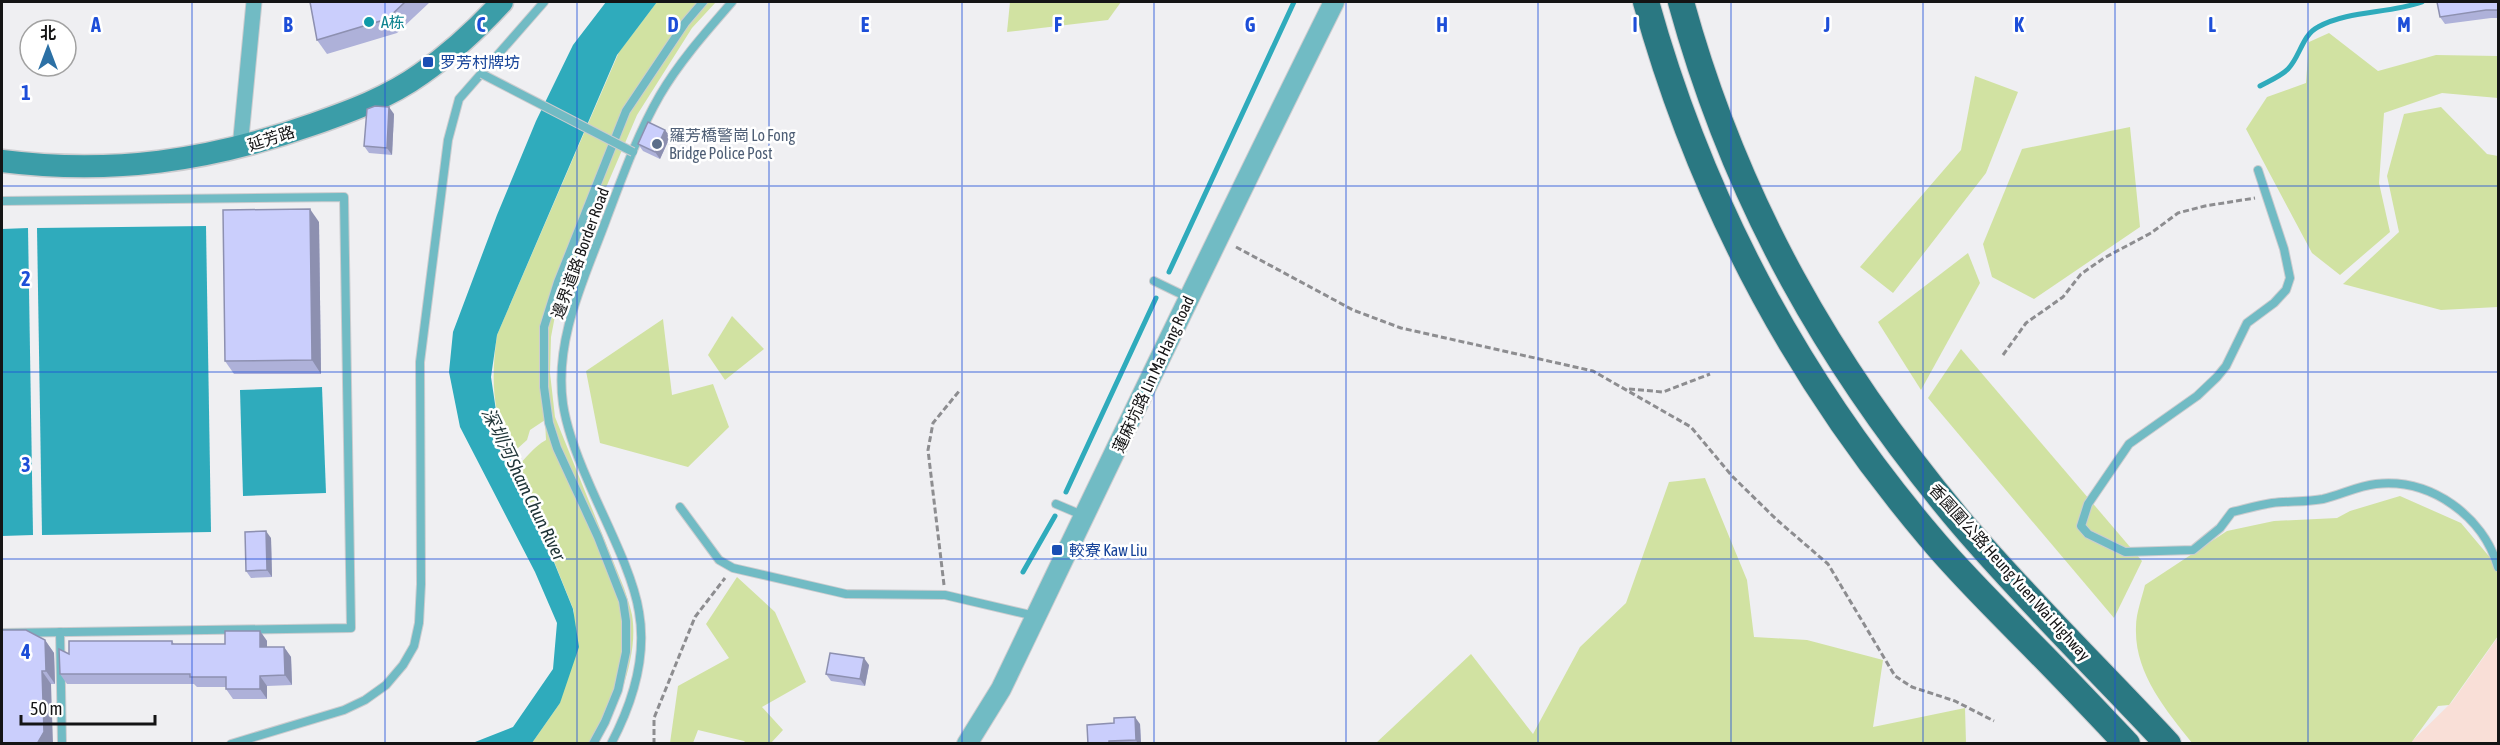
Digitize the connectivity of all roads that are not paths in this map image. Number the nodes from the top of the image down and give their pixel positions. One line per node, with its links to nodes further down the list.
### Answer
1 (254, 2): 10 (street)
2 (502, 2): 10 (main road, 延芳路)
3 (544, 2): 9 (lane)
4 (704, 2): 26 (lane)
5 (732, 2): 11 (lane, 邊界道路 Border Road)
6 (1334, 2): 16 (street, 蓮麻坑路 Lin Ma Hang Road)
7 (1646, 2): 29 (highway, 香園圍公路 Heung Yuen Wai Highway)
8 (1681, 2): 30 (highway, 香園圍公路 Heung Yuen Wai Highway)
9 (482, 74): 11 (lane, bridge); 25 (lane)
10 (240, 148): 12 (main road, 延芳路)
11 (633, 152): 27 (lane, 邊界道路 Border Road)
12 (2, 161)
13 (2258, 170): 20 (lane)
14 (2, 201): 22 (lane)
15 (1154, 281): 16 (lane)
16 (1189, 298): 19 (street, 蓮麻坑路 Lin Ma Hang Road)
17 (1056, 504): 19 (lane)
18 (680, 507): 21 (lane)
19 (1085, 516): 21 (street, 蓮麻坑路 Lin Ma Hang Road)
20 (2499, 567)
21 (1036, 616): 28 (street, 蓮麻坑路 Lin Ma Hang Road)
22 (60, 632): 23 (lane); 24 (lane)
23 (2, 633)
24 (62, 744)
25 (231, 744)
26 (593, 744)
27 (611, 744)
28 (967, 744)
29 (2127, 744)
30 (2168, 744)

